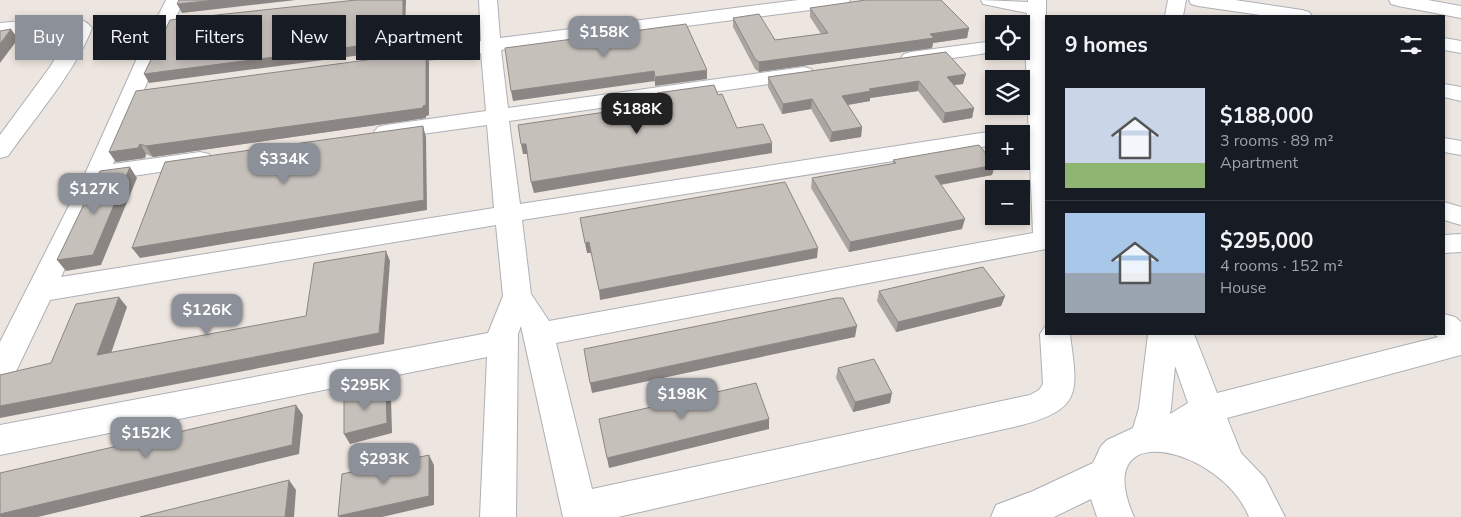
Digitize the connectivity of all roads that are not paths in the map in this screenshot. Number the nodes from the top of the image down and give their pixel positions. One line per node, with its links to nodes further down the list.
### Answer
1 (488, 0): 16 (street)
2 (841, 0): 16 (street)
3 (990, 0): 8 (street)
4 (1178, 0): 12 (street)
5 (1198, 0): 13 (street)
6 (1398, 0): 9 (street)
7 (1461, 3): 9 (street)
8 (1037, 4): 15 (street)
9 (1439, 8): 10 (street)
10 (1461, 12)
11 (174, 14): 33 (street)
12 (1174, 15)
13 (1296, 15)
14 (0, 29): 31 (street)
15 (1030, 34)
16 (490, 45): 17 (street); 24 (street)
17 (480, 46)
18 (985, 48): 20 (street)
19 (1028, 60): 25 (street)
20 (887, 62)
21 (828, 70): 24 (street)
22 (1445, 91): 23 (street)
23 (1461, 94)
24 (498, 116): 27 (street); 35 (street)
25 (1030, 125)
26 (1030, 132): 37 (street)
27 (361, 136)
28 (985, 139): 35 (street)
29 (1445, 144): 30 (street)
30 (1461, 148)
31 (0, 151)
32 (224, 155): 33 (street)
33 (96, 174): 41 (street)
34 (1445, 211): 36 (street)
35 (508, 214): 41 (street); 42 (street)
36 (1461, 216)
37 (1045, 228)
38 (1045, 240): 44 (street)
39 (1461, 243): 40 (street)
40 (1445, 244)
41 (40, 291): 50 (street)
42 (517, 296): 44 (street); 48 (street)
43 (1445, 326): 49 (street)
44 (539, 335): 56 (street)
45 (1055, 335): 56 (street)
46 (1163, 335): 52 (street)
47 (1180, 335): 51 (street)
48 (502, 342): 53 (street); 57 (street)
49 (1461, 342): 51 (street)
50 (0, 373)
51 (1208, 409): 52 (street); 54 (street)
52 (1155, 438): 54 (street); 55 (street)
53 (0, 440)
54 (1227, 463): 60 (street)
55 (1106, 474): 58 (street); 59 (street)
56 (580, 513)
57 (498, 517)
58 (1009, 517)
59 (1116, 517)
60 (1267, 517)

